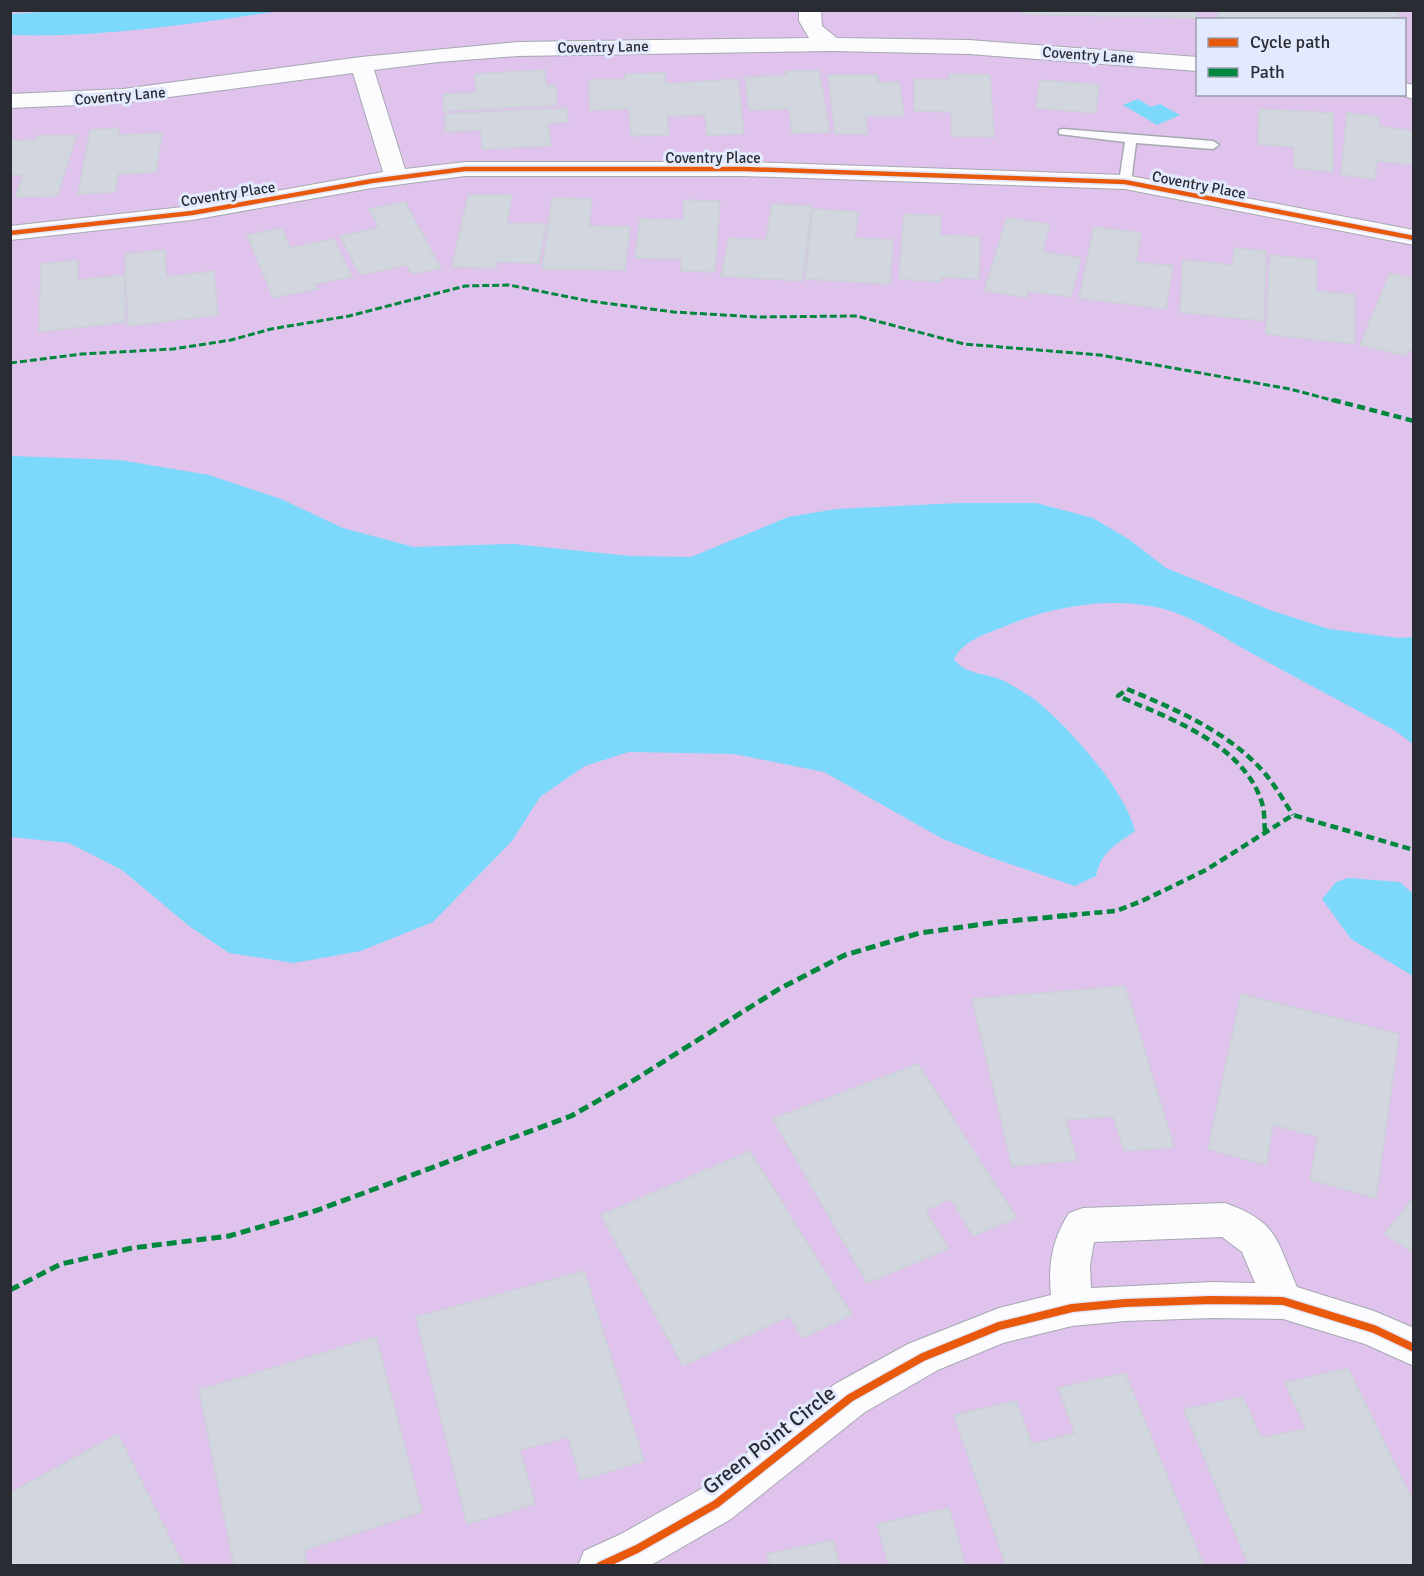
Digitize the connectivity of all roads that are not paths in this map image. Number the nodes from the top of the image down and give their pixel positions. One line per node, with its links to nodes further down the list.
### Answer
1 (810, 10): 2 (street)
2 (832, 44): 3 (street, Coventry Lane); 4 (street, Coventry Lane)
3 (361, 64): 5 (street, Coventry Lane); 9 (street)
4 (1196, 64)
5 (10, 101)
6 (1063, 132): 7 (lane)
7 (1131, 139): 8 (lane); 10 (lane)
8 (1213, 145)
9 (396, 177): 10 (street, Coventry Place); 11 (street, Coventry Place)
10 (1125, 182): 12 (street, Coventry Place)
11 (10, 232)
12 (1413, 238)
13 (1283, 1301): 14 (street, Green Point Circle); 14 (street); 15 (street, Green Point Circle)
14 (1072, 1308): 16 (street, Green Point Circle)
15 (1413, 1348)
16 (600, 1566)

